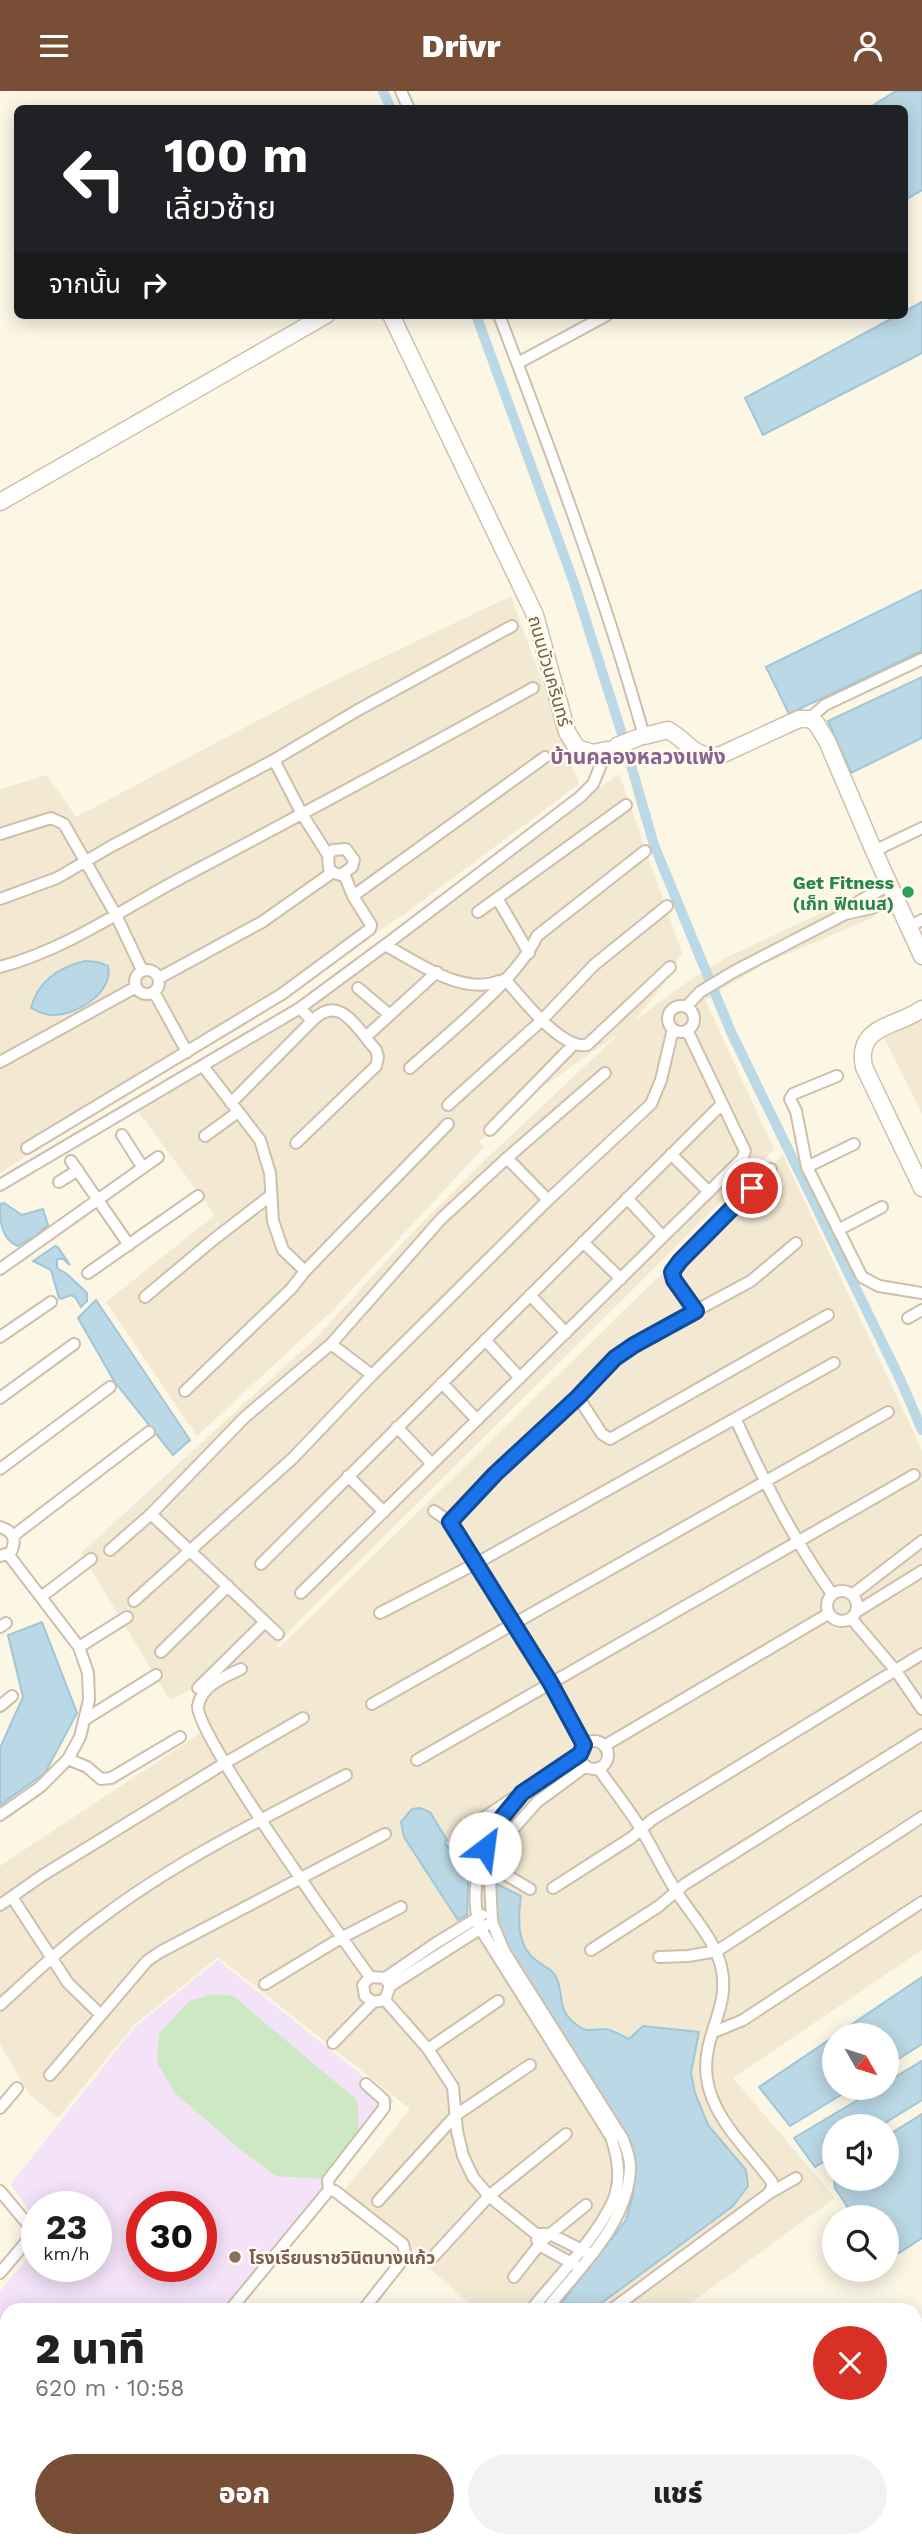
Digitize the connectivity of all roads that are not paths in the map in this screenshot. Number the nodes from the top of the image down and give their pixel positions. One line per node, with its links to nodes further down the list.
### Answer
1 (319, 319): 6 (street)
2 (393, 319): 12 (street, ถนนบัวนครินทร์)
3 (501, 319): 5 (street)
4 (600, 319): 5 (street)
5 (518, 363): 11 (street)
6 (0, 502)
7 (512, 626): 14 (street)
8 (922, 659): 10 (street)
9 (533, 688): 16 (street)
10 (809, 719): 11 (street); 20 (street)
11 (640, 737): 12 (street)
12 (612, 748): 32 (street)
13 (545, 757): 25 (street)
14 (274, 760): 16 (street); 22 (street)
15 (626, 805): 26 (street)
16 (302, 814): 21 (street); 30 (street)
17 (922, 828): 20 (street)
18 (0, 834): 22 (street)
19 (645, 851): 34 (street)
20 (874, 851): 24 (street)
21 (328, 855): 23 (street); 23 (street)
22 (85, 862): 27 (street); 30 (street)
23 (338, 873): 25 (street); 39 (street)
24 (891, 891): 31 (street); 44 (street)
25 (353, 896): 54 (street)
26 (497, 898): 29 (street); 34 (street)
27 (0, 899)
28 (667, 906): 49 (street)
29 (478, 912)
30 (116, 915): 35 (street); 37 (street)
31 (915, 923): 33 (street)
32 (385, 946): 38 (street); 45 (street)
33 (920, 946)
34 (530, 953): 40 (street)
35 (0, 967)
36 (670, 967): 53 (street)
37 (142, 970): 39 (street); 41 (street)
38 (437, 972): 40 (street); 47 (street)
39 (159, 978): 43 (street)
40 (505, 979): 49 (street); 57 (street)
41 (136, 987): 43 (street); 55 (street)
42 (358, 988): 47 (street)
43 (154, 992): 54 (street)
44 (686, 1006): 50 (street); 51 (street)
45 (300, 1007): 48 (street); 56 (street)
46 (922, 1009): 78 (street)
47 (390, 1015): 52 (street)
48 (312, 1021): 62 (street); 67 (street)
49 (541, 1021): 53 (street); 61 (street)
50 (673, 1029): 51 (street); 84 (street)
51 (687, 1030): 60 (street)
52 (370, 1033)
53 (574, 1044): 64 (street)
54 (187, 1052): 69 (street)
55 (0, 1062)
56 (203, 1066): 62 (street); 77 (street)
57 (410, 1067)
58 (605, 1073): 72 (street)
59 (837, 1076): 73 (street)
60 (722, 1104): 70 (street); 79 (street)
61 (448, 1105)
62 (234, 1107): 66 (street); 81 (street)
63 (448, 1124): 93 (street)
64 (489, 1130)
65 (122, 1135): 74 (street)
66 (205, 1136)
67 (296, 1143)
68 (854, 1144): 73 (street)
69 (27, 1148)
70 (671, 1154): 79 (street); 82 (street)
71 (158, 1157): 74 (street)
72 (506, 1158): 84 (street); 108 (street)
73 (807, 1167): 86 (street)
74 (143, 1168): 83 (street)
75 (771, 1169): 101 (street)
76 (59, 1182): 83 (street)
77 (0, 1185)
78 (922, 1188)
79 (709, 1192): 87 (street)
80 (198, 1196): 90 (street)
81 (270, 1196): 93 (street); 98 (street)
82 (627, 1198): 87 (street); 88 (street)
83 (98, 1200): 90 (street); 92 (street)
84 (548, 1200): 110 (street)
85 (882, 1207): 86 (street)
86 (838, 1230): 96 (street)
87 (663, 1237): 95 (street)
88 (583, 1242): 95 (street); 97 (street)
89 (796, 1243): 101 (street)
90 (129, 1245): 94 (street)
91 (0, 1255): 92 (street)
92 (4, 1266)
93 (305, 1271): 114 (street)
94 (88, 1273)
95 (621, 1279): 104 (street)
96 (922, 1293)
97 (530, 1295): 104 (street); 106 (street)
98 (145, 1297)
99 (51, 1302): 105 (street)
100 (922, 1310): 103 (street)
101 (696, 1311): 115 (street)
102 (828, 1315): 115 (street)
103 (908, 1318)
104 (566, 1333): 111 (street)
105 (0, 1337)
106 (485, 1340): 111 (street); 112 (street)
107 (74, 1344): 116 (street)
108 (331, 1344): 110 (street); 129 (street)
109 (834, 1363): 119 (street)
110 (372, 1375): 136 (street)
111 (520, 1378): 118 (street)
112 (442, 1383): 118 (street); 120 (street)
113 (110, 1387): 123 (street)
114 (185, 1391)
115 (578, 1397): 130 (street)
116 (0, 1398)
117 (888, 1412): 126 (street)
118 (477, 1420): 122 (street)
119 (736, 1420): 126 (street); 140 (street)
120 (397, 1427): 122 (street); 125 (street)
121 (149, 1431): 132 (street)
122 (432, 1464): 128 (street)
123 (0, 1469)
124 (914, 1475): 134 (street)
125 (348, 1476): 128 (street); 139 (street)
126 (765, 1482): 134 (street); 153 (street)
127 (434, 1511): 130 (street)
128 (384, 1512): 143 (street)
129 (150, 1514): 135 (street); 136 (street)
130 (450, 1522): 140 (street)
131 (0, 1527): 132 (street)
132 (13, 1536): 137 (street)
133 (922, 1541): 145 (street)
134 (797, 1542): 144 (street); 161 (street)
135 (110, 1550)
136 (190, 1551): 142 (street); 147 (street)
137 (4, 1555): 146 (street)
138 (91, 1559): 146 (street)
139 (261, 1563)
140 (475, 1564): 148 (street); 153 (street)
141 (922, 1571): 150 (street)
142 (228, 1586): 152 (street); 156 (street)
143 (301, 1593)
144 (832, 1594): 145 (street); 149 (street)
145 (852, 1595): 150 (street)
146 (41, 1597): 155 (street)
147 (134, 1601)
148 (380, 1613)
149 (828, 1614): 150 (street); 171 (street)
150 (854, 1615): 159 (street)
151 (127, 1617): 155 (street)
152 (265, 1622): 154 (street); 162 (street)
153 (513, 1623): 161 (street); 164 (street)
154 (278, 1634)
155 (79, 1647): 168 (street)
156 (161, 1652)
157 (922, 1654): 159 (street)
158 (241, 1669): 175 (street)
159 (896, 1671): 166 (street); 184 (street)
160 (156, 1675): 168 (street)
161 (550, 1682): 172 (street); 174 (street)
162 (198, 1688)
163 (12, 1696): 165 (street)
164 (372, 1704)
165 (0, 1706)
166 (922, 1709)
167 (303, 1718): 175 (street)
168 (84, 1720): 173 (street)
169 (922, 1735): 193 (street)
170 (180, 1737): 173 (street)
171 (604, 1746): 172 (street); 177 (street)
172 (582, 1749): 176 (street); 179 (street)
173 (68, 1759): 180 (street)
174 (417, 1760)
175 (225, 1763): 182 (street); 194 (street)
176 (586, 1766): 177 (street); 187 (street)
177 (598, 1768): 184 (street)
178 (346, 1776): 182 (street)
179 (522, 1793): 183 (street); 185 (street)
180 (0, 1815)
181 (922, 1817): 202 (street)
182 (261, 1820): 190 (street); 204 (street)
183 (476, 1823)
184 (641, 1829): 191 (street); 193 (street)
185 (494, 1830): 187 (street); 188 (street)
186 (385, 1834): 190 (street)
187 (508, 1835): 189 (street)
188 (480, 1857): 189 (street); 199 (street)
189 (496, 1863): 192 (street); 198 (street)
190 (301, 1879): 200 (street); 212 (street)
191 (553, 1888)
192 (530, 1889)
193 (676, 1892): 201 (street); 202 (street)
194 (12, 1897): 196 (street); 204 (street)
195 (922, 1902): 213 (street)
196 (0, 1905)
197 (401, 1907): 200 (street)
198 (491, 1917): 199 (street); 216 (street)
199 (478, 1923): 206 (street); 216 (street)
200 (341, 1938): 205 (street); 207 (street)
201 (591, 1950)
202 (717, 1951): 203 (street); 213 (street)
203 (659, 1957)
204 (50, 1958): 211 (street); 212 (street)
205 (370, 1977): 206 (street); 210 (street)
206 (387, 1982): 208 (street)
207 (265, 1984)
208 (385, 2000): 210 (street); 215 (street)
209 (498, 2001): 215 (street)
210 (373, 2002): 214 (street)
211 (0, 2005)
212 (101, 2015): 218 (street)
213 (714, 2032): 227 (street)
214 (332, 2043)
215 (428, 2049): 222 (street)
216 (566, 2057): 233 (street)
217 (530, 2065): 222 (street)
218 (50, 2075)
219 (366, 2084): 225 (street)
220 (17, 2088): 221 (street)
221 (0, 2108)
222 (456, 2115): 228 (street); 229 (street)
223 (566, 2134): 228 (street)
224 (796, 2178): 227 (street)
225 (329, 2190): 238 (street); 239 (street)
226 (0, 2191): 236 (street)
227 (768, 2194): 242 (street)
228 (489, 2196): 232 (street); 234 (street)
229 (379, 2201)
230 (586, 2206): 231 (street)
231 (550, 2234): 232 (street); 233 (street)
232 (537, 2240): 235 (street); 237 (street)
233 (585, 2252): 235 (street)
234 (432, 2257)
235 (575, 2265): 240 (street); 241 (street)
236 (0, 2273)
237 (514, 2277)
238 (236, 2303)
239 (369, 2303)
240 (538, 2303)
241 (551, 2303)
242 (620, 2303)

